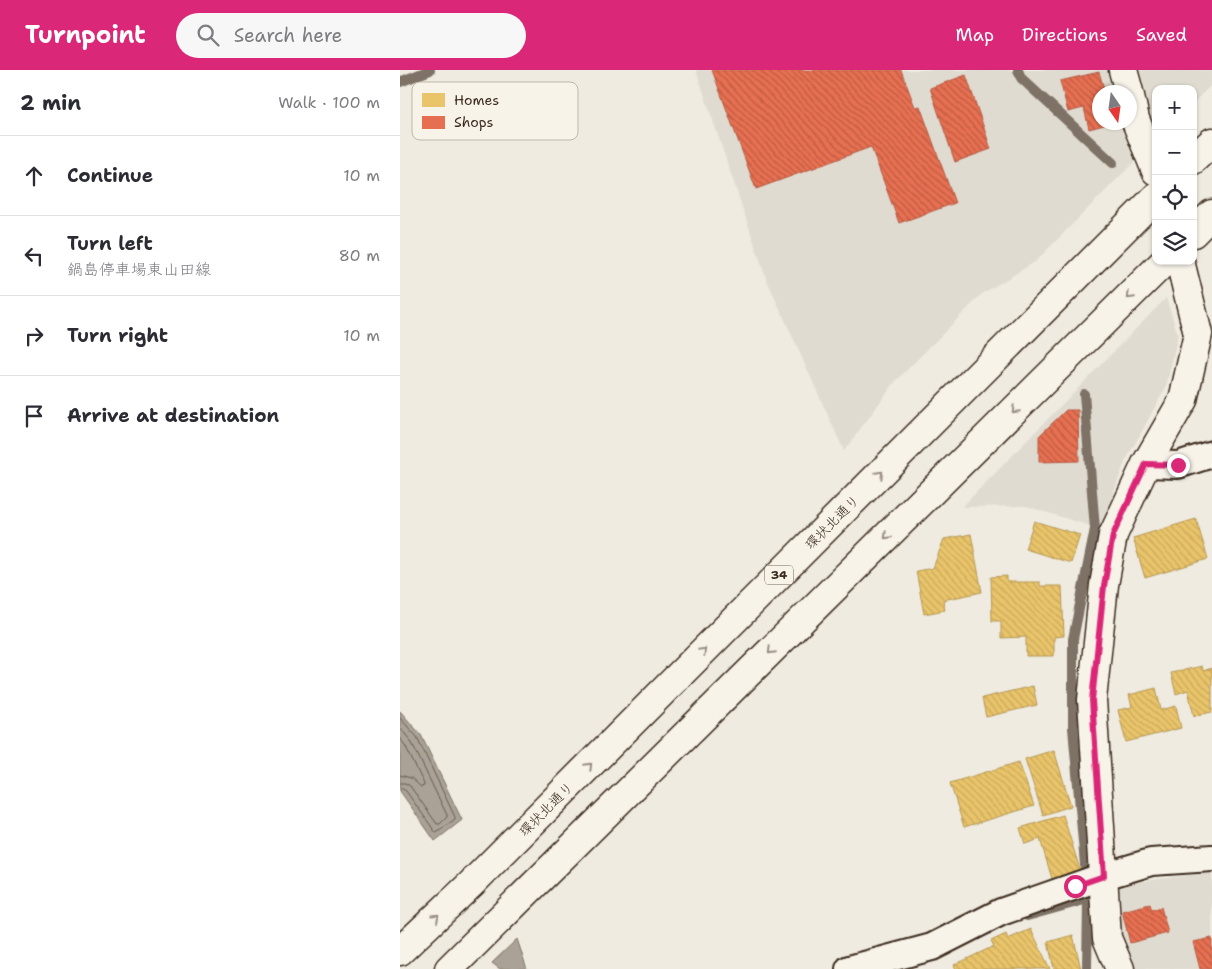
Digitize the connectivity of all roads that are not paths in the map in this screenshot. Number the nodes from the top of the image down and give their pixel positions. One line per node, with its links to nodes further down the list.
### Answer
1 (1123, 70): 2 (main road)
2 (1126, 85)
3 (1137, 124): 6 (main road)
4 (1212, 142): 5 (main road)
5 (1197, 156)
6 (1152, 161)
7 (1152, 201): 16 (main road, 環状北通り / 34, one-way to 7)
8 (1212, 214): 9 (main road)
9 (1197, 229)
10 (1161, 265): 17 (main road, one-way to 17)
11 (1181, 265): 13 (main road)
12 (1212, 454): 13 (street)
13 (1146, 464): 15 (main road)
14 (1212, 858): 15 (street)
15 (1092, 880): 18 (street); 19 (main road)
16 (400, 951)
17 (449, 969)
18 (849, 969)
19 (1120, 969)

